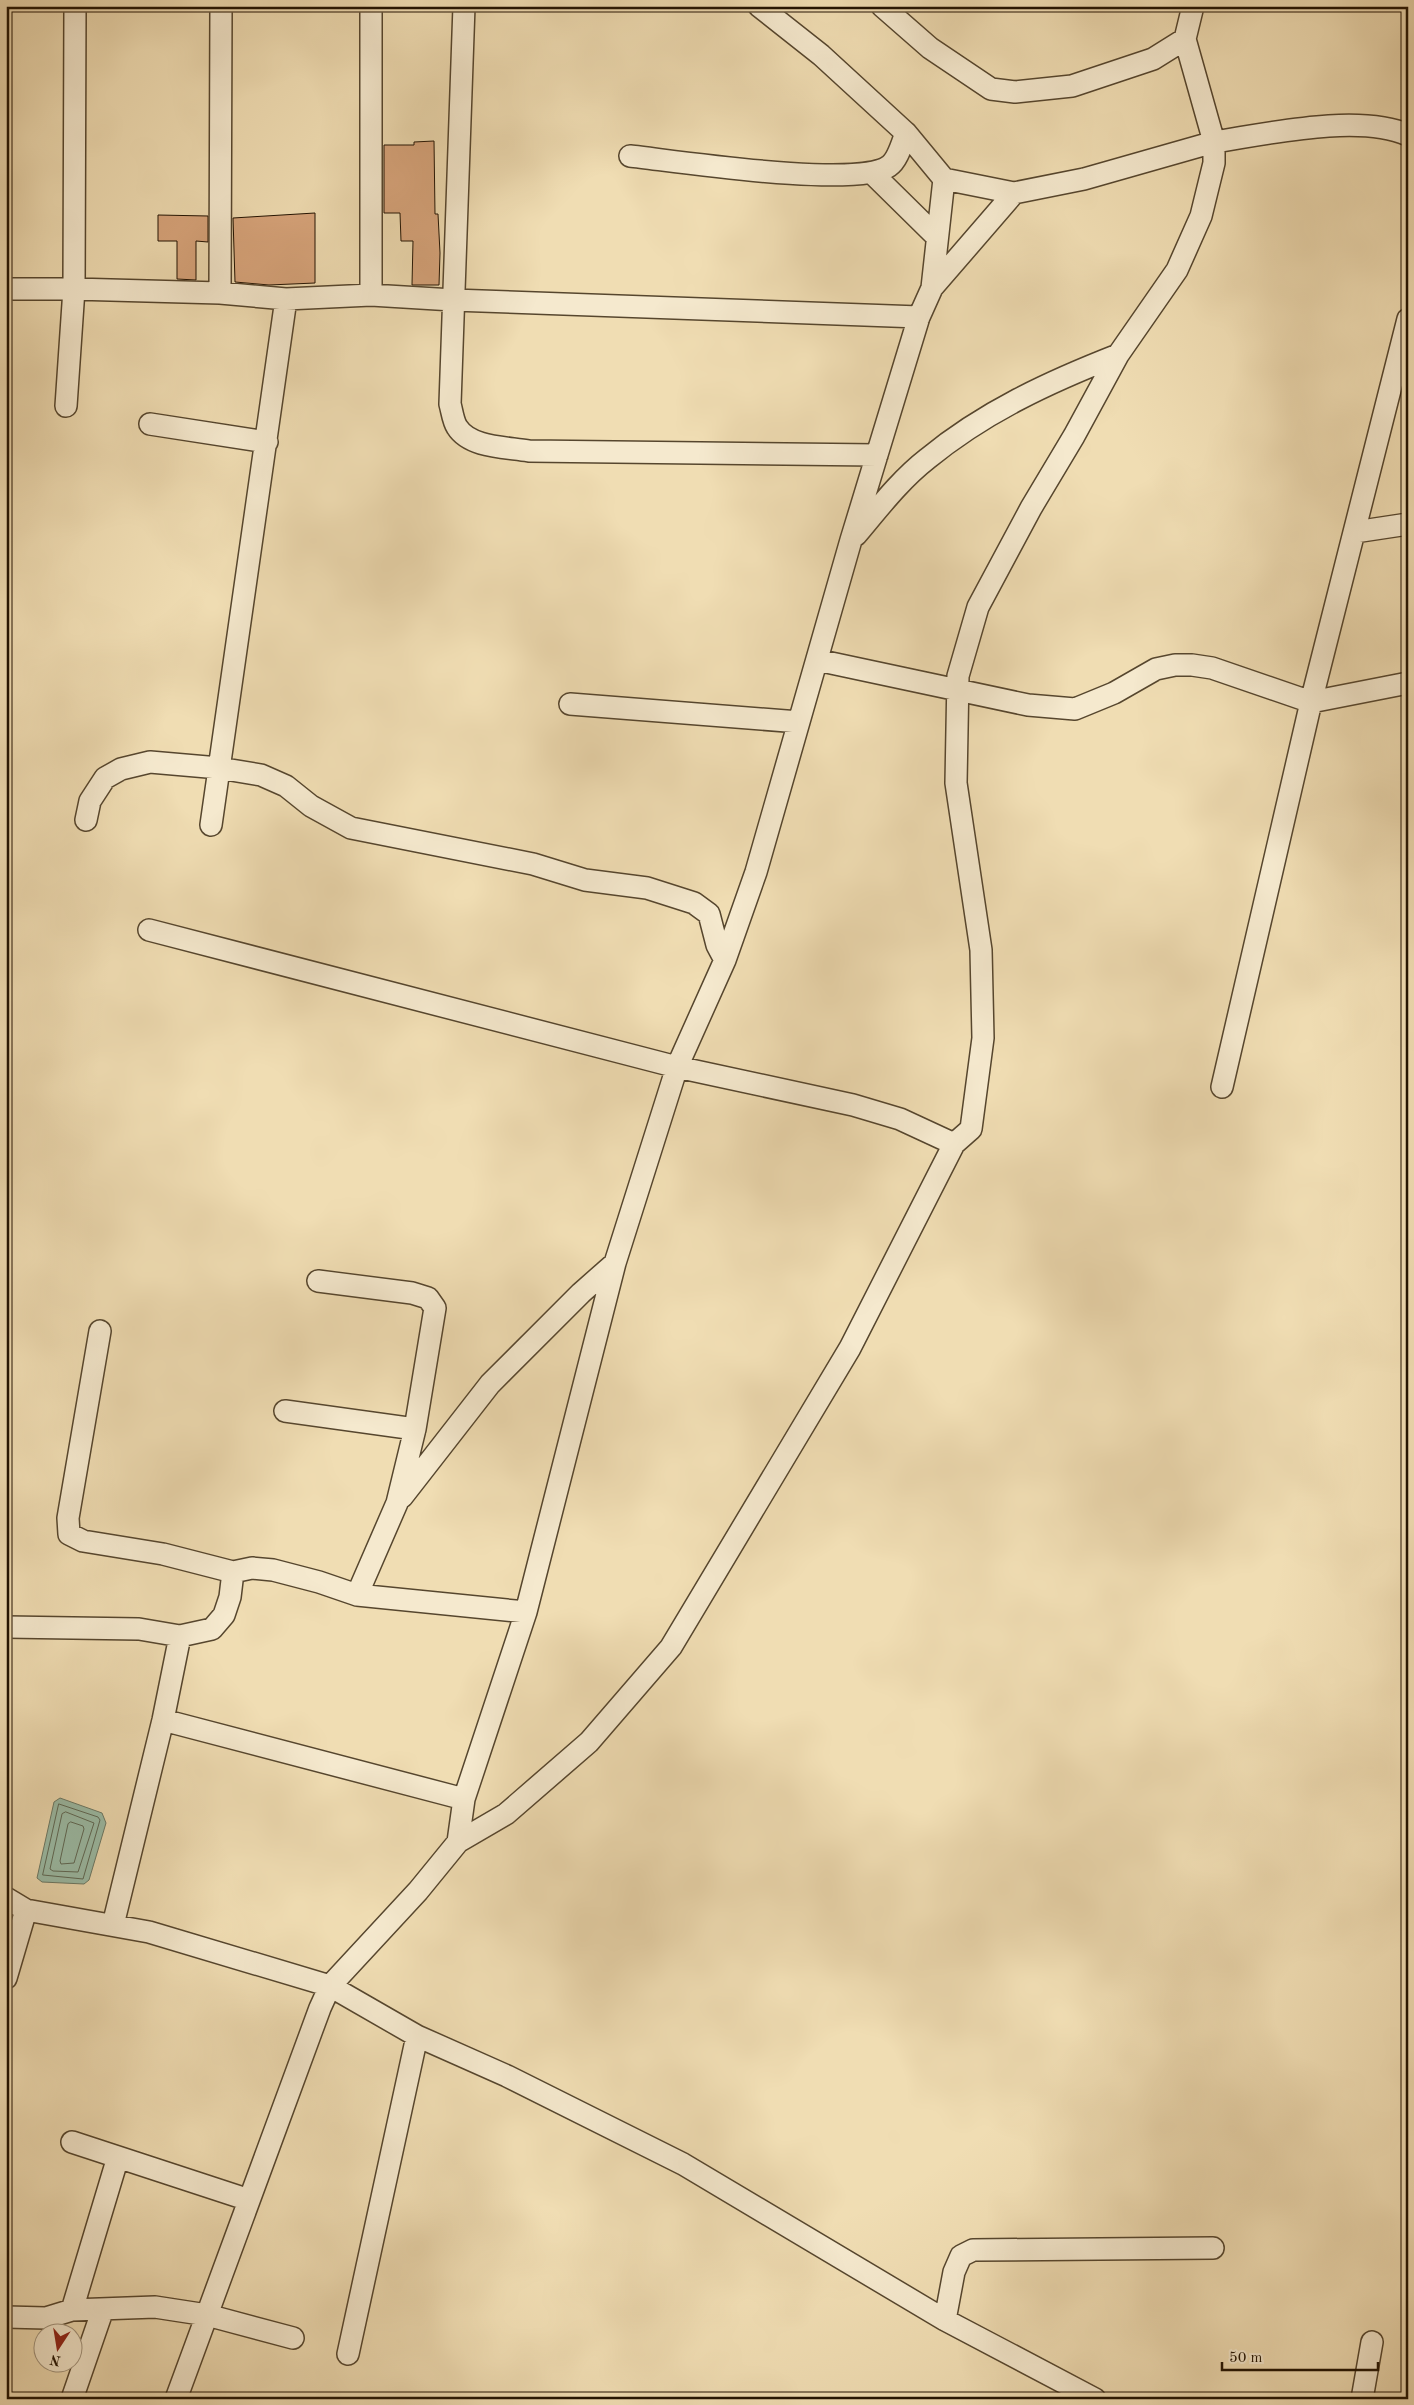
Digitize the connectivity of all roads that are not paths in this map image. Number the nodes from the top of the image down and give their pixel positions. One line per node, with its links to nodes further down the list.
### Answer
1 (75, 6): 19 (street)
2 (221, 6): 20 (street)
3 (370, 6): 21 (street)
4 (464, 6): 23 (street)
5 (759, 6): 9 (street)
6 (882, 6): 8 (street)
7 (1193, 6): 8 (street)
8 (1185, 39): 11 (street)
9 (906, 133): 13 (street); 14 (street)
10 (1408, 135): 11 (street)
11 (1214, 142): 15 (street); 26 (street)
12 (630, 156): 13 (street)
13 (873, 174): 16 (street)
14 (944, 179): 15 (street); 16 (street)
15 (1014, 193): 17 (street)
16 (937, 237): 17 (street)
17 (932, 288): 24 (street)
18 (6, 289): 19 (street)
19 (74, 289): 20 (street); 27 (street)
20 (220, 293): 22 (street)
21 (372, 295): 22 (street); 23 (street)
22 (286, 299): 29 (street)
23 (454, 300): 24 (street); 30 (street)
24 (919, 317): 30 (street)
25 (1408, 319): 32 (street)
26 (1118, 355): 33 (street); 36 (street)
27 (66, 406)
28 (150, 424): 29 (street)
29 (267, 442): 40 (street)
30 (877, 455): 33 (street)
31 (1408, 524): 32 (street)
32 (1355, 532): 37 (street)
33 (851, 540): 34 (street)
34 (817, 660): 36 (street); 39 (street)
35 (1408, 683): 37 (street)
36 (957, 690): 37 (street); 47 (street)
37 (1311, 702): 46 (street)
38 (570, 704): 39 (street)
39 (799, 722): 44 (street)
40 (219, 768): 41 (street); 42 (street); 44 (street)
41 (86, 820)
42 (211, 825)
43 (149, 930): 45 (street)
44 (725, 960): 45 (street)
45 (677, 1067): 47 (street); 48 (street)
46 (1222, 1087)
47 (954, 1144): 61 (street)
48 (615, 1263): 53 (street); 56 (street)
49 (318, 1281): 52 (street)
50 (100, 1332): 54 (street)
51 (285, 1411): 52 (street)
52 (415, 1429): 53 (street)
53 (397, 1503): 55 (street)
54 (233, 1572): 55 (street); 58 (street)
55 (356, 1595): 56 (street)
56 (526, 1612): 60 (street)
57 (6, 1627): 58 (street)
58 (180, 1636): 59 (street)
59 (163, 1720): 60 (street); 64 (street)
60 (464, 1799): 61 (street)
61 (458, 1842): 66 (street)
62 (6, 1898): 63 (street)
63 (26, 1910): 64 (street); 65 (street)
64 (113, 1925): 66 (street)
65 (6, 1978)
66 (330, 1986): 67 (street); 70 (street)
67 (417, 2036): 76 (street); 79 (street)
68 (72, 2142): 69 (street)
69 (118, 2157): 70 (street); 73 (street)
70 (249, 2200): 74 (street)
71 (1212, 2248): 76 (street)
72 (103, 2309): 73 (street); 74 (street); 80 (street)
73 (72, 2310): 75 (street)
74 (207, 2315): 77 (street); 81 (street)
75 (6, 2317)
76 (945, 2320): 82 (street)
77 (293, 2338)
78 (1372, 2342): 83 (street)
79 (348, 2354)
80 (72, 2399)
81 (176, 2399)
82 (1095, 2399)
83 (1362, 2399)

